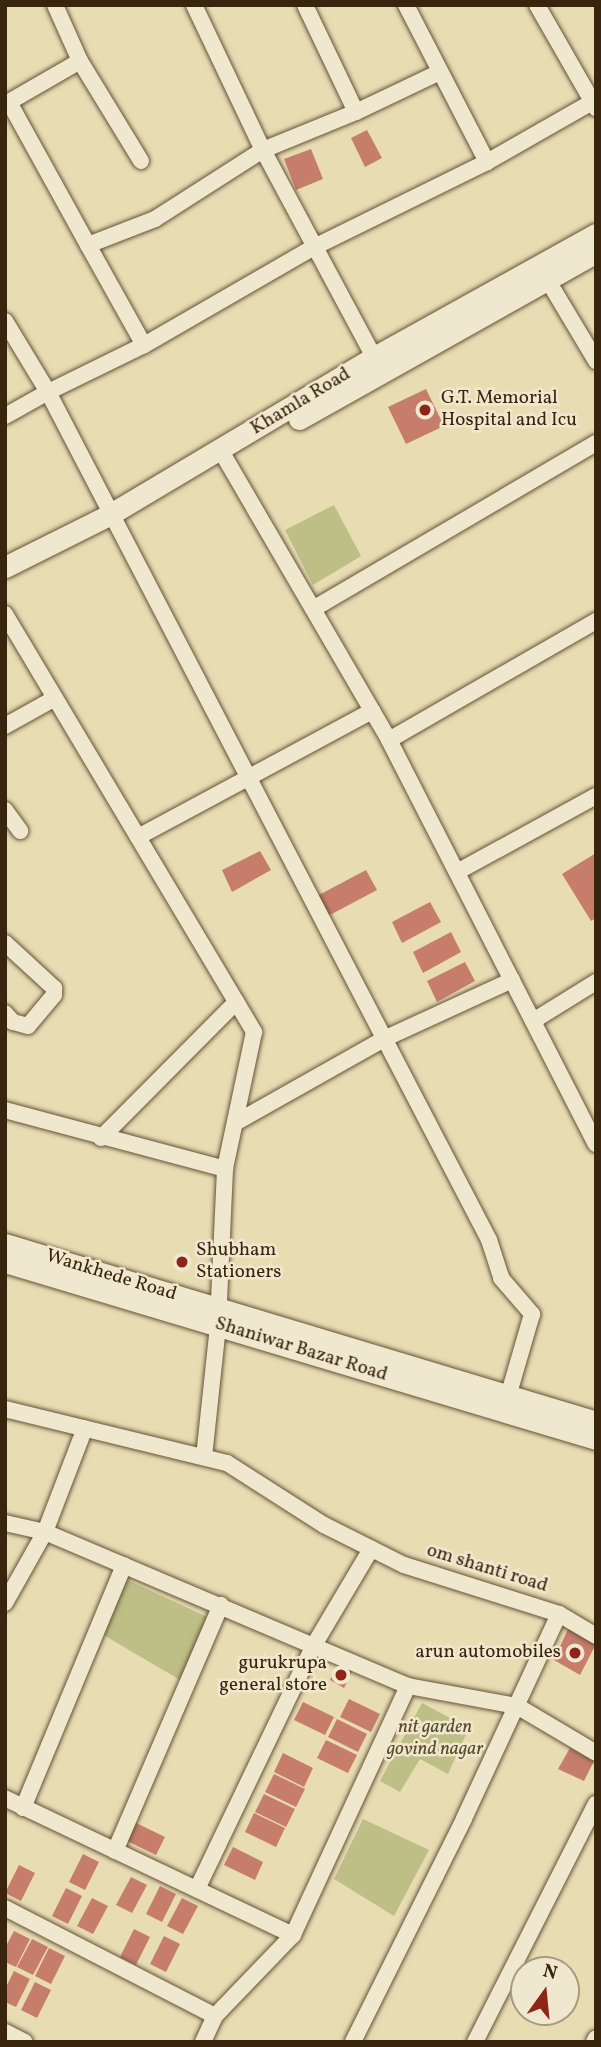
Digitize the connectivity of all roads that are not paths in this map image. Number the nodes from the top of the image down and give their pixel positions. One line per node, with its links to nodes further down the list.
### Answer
1 (55, 5): 6 (street)
2 (194, 5): 11 (street)
3 (305, 5): 10 (street)
4 (405, 5): 7 (street)
5 (537, 5): 9 (street)
6 (80, 61): 8 (street); 12 (street)
7 (440, 72): 10 (street); 13 (street)
8 (7, 103): 15 (street)
9 (594, 105): 13 (street)
10 (356, 112): 11 (street)
11 (263, 150): 15 (street); 16 (street)
12 (141, 161)
13 (486, 162): 16 (street)
14 (596, 234): 21 (street, Khamla Road)
15 (88, 245): 20 (street)
16 (314, 247): 20 (street); 21 (street)
17 (596, 252): 18 (street, Khamla Road)
18 (547, 279): 22 (street); 26 (street, Khamla Road)
19 (5, 321): 23 (street)
20 (144, 345): 23 (street)
21 (374, 358): 26 (street, Khamla Road)
22 (596, 361)
23 (48, 392): 24 (street); 27 (street)
24 (5, 416)
25 (596, 443): 30 (street)
26 (224, 455): 27 (street, Khamla Road); 30 (street)
27 (111, 518): 28 (street, Khamla Road); 29 (street, Khamla Road); 37 (street)
28 (5, 567)
29 (5, 578)
30 (313, 609): 34 (street)
31 (5, 614): 33 (street)
32 (596, 621): 36 (street)
33 (55, 698): 35 (street); 41 (street)
34 (372, 711): 36 (street); 37 (street)
35 (5, 726)
36 (389, 740): 42 (street)
37 (247, 778): 41 (street); 51 (street)
38 (596, 796): 42 (street)
39 (5, 810): 40 (street)
40 (20, 831)
41 (138, 837): 48 (street)
42 (457, 872): 45 (street)
43 (5, 934): 47 (street)
44 (5, 943): 49 (street)
45 (512, 980): 50 (street); 51 (street)
46 (596, 982): 50 (street)
47 (59, 984)
48 (236, 1002): 53 (street); 54 (street)
49 (5, 1013)
50 (533, 1021): 55 (street)
51 (384, 1039): 53 (street); 60 (street)
52 (5, 1110): 54 (street)
53 (235, 1123): 56 (street)
54 (102, 1138): 56 (street)
55 (596, 1144)
56 (225, 1169): 59 (street)
57 (5, 1244): 59 (street, Wankhede Road)
58 (5, 1262): 59 (street, Shaniwar Bazar Road)
59 (217, 1317): 60 (street, Shaniwar Bazar Road); 65 (street)
60 (506, 1403): 62 (street, Shaniwar Bazar Road); 64 (street)
61 (5, 1409): 63 (street, om shanti road)
62 (596, 1422)
63 (85, 1428): 65 (street, om shanti road); 67 (street)
64 (596, 1439)
65 (204, 1457): 68 (street, om shanti road)
66 (5, 1522): 67 (street)
67 (45, 1532): 69 (street); 70 (street)
68 (371, 1549): 72 (street, om shanti road); 74 (street)
69 (124, 1565): 71 (street); 80 (street)
70 (5, 1603)
71 (220, 1605): 74 (street); 81 (street)
72 (559, 1614): 73 (street); 76 (street, om shanti road)
73 (596, 1636)
74 (314, 1644): 75 (street); 82 (street)
75 (408, 1686): 76 (street); 84 (street)
76 (517, 1706): 77 (street); 87 (street, om shanti road)
77 (596, 1753)
78 (5, 1798): 80 (street)
79 (596, 1804): 90 (street)
80 (23, 1808): 81 (street)
81 (115, 1851): 82 (street)
82 (197, 1889): 84 (street)
83 (5, 1908): 85 (street)
84 (293, 1935): 85 (street)
85 (215, 2016): 89 (street)
86 (5, 2032): 88 (street)
87 (358, 2040)
88 (25, 2042)
89 (203, 2042)
90 (475, 2042)

